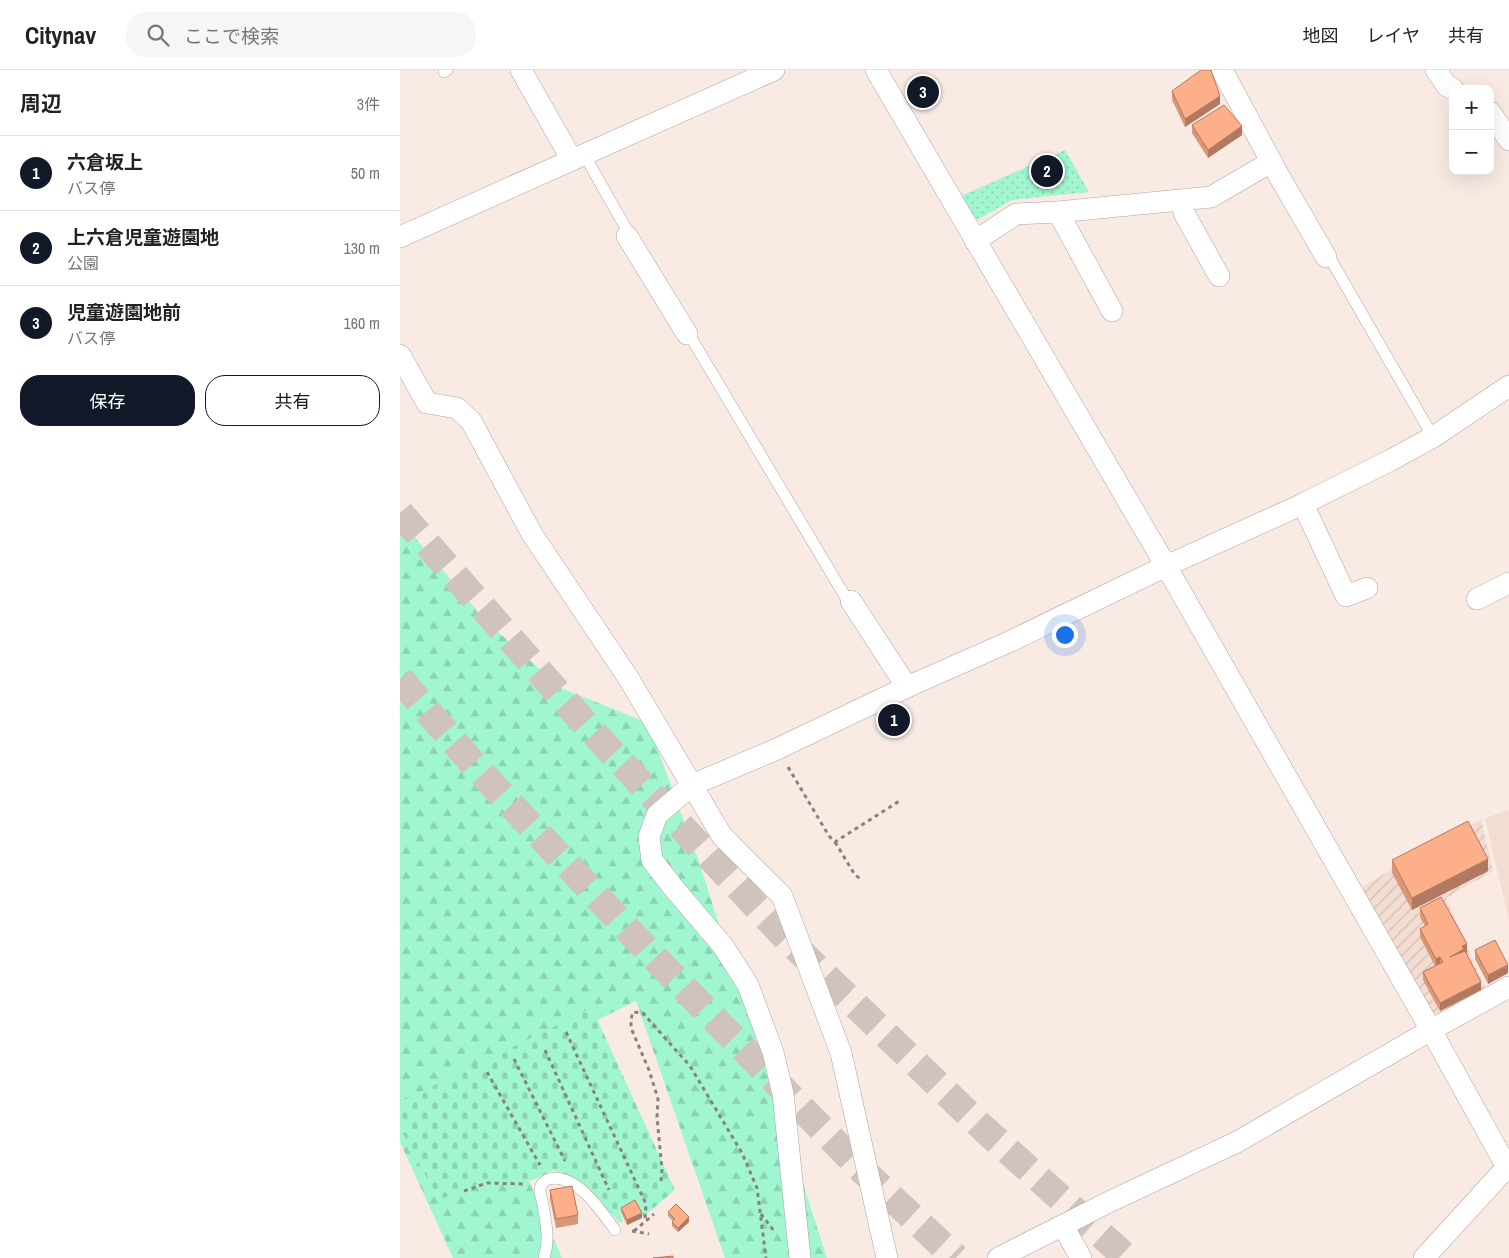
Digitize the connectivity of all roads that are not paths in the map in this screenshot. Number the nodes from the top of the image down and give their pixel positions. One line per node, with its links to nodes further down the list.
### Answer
1 (521, 70): 9 (street)
2 (774, 70): 9 (street)
3 (876, 70): 15 (street)
4 (1222, 70): 10 (street)
5 (1436, 70): 6 (street)
6 (1449, 87)
7 (1494, 118): 8 (street)
8 (1509, 140)
9 (578, 158): 13 (lane); 14 (street)
10 (1271, 162): 11 (street); 16 (street)
11 (1183, 201): 12 (street); 17 (street)
12 (1058, 212): 15 (street); 18 (street)
13 (627, 236): 19 (street)
14 (400, 237)
15 (975, 241): 24 (street)
16 (1326, 258): 22 (lane)
17 (1219, 276)
18 (1112, 311)
19 (687, 334): 28 (lane)
20 (400, 355): 30 (street)
21 (1509, 386): 22 (street)
22 (1433, 437): 23 (street)
23 (1303, 504): 24 (street); 26 (street)
24 (1166, 566): 29 (street); 32 (street)
25 (1509, 583): 27 (street)
26 (1367, 588)
27 (1476, 599)
28 (851, 601): 29 (street)
29 (907, 687): 30 (street)
30 (692, 785): 37 (street); 38 (street)
31 (1509, 988): 32 (street)
32 (1431, 1030): 33 (street); 35 (street)
33 (1508, 1169): 41 (street)
34 (612, 1225): 36 (lane)
35 (1063, 1226): 39 (street); 40 (street)
36 (544, 1258)
37 (800, 1258)
38 (887, 1258)
39 (998, 1258)
40 (1081, 1258)
41 (1424, 1258)

